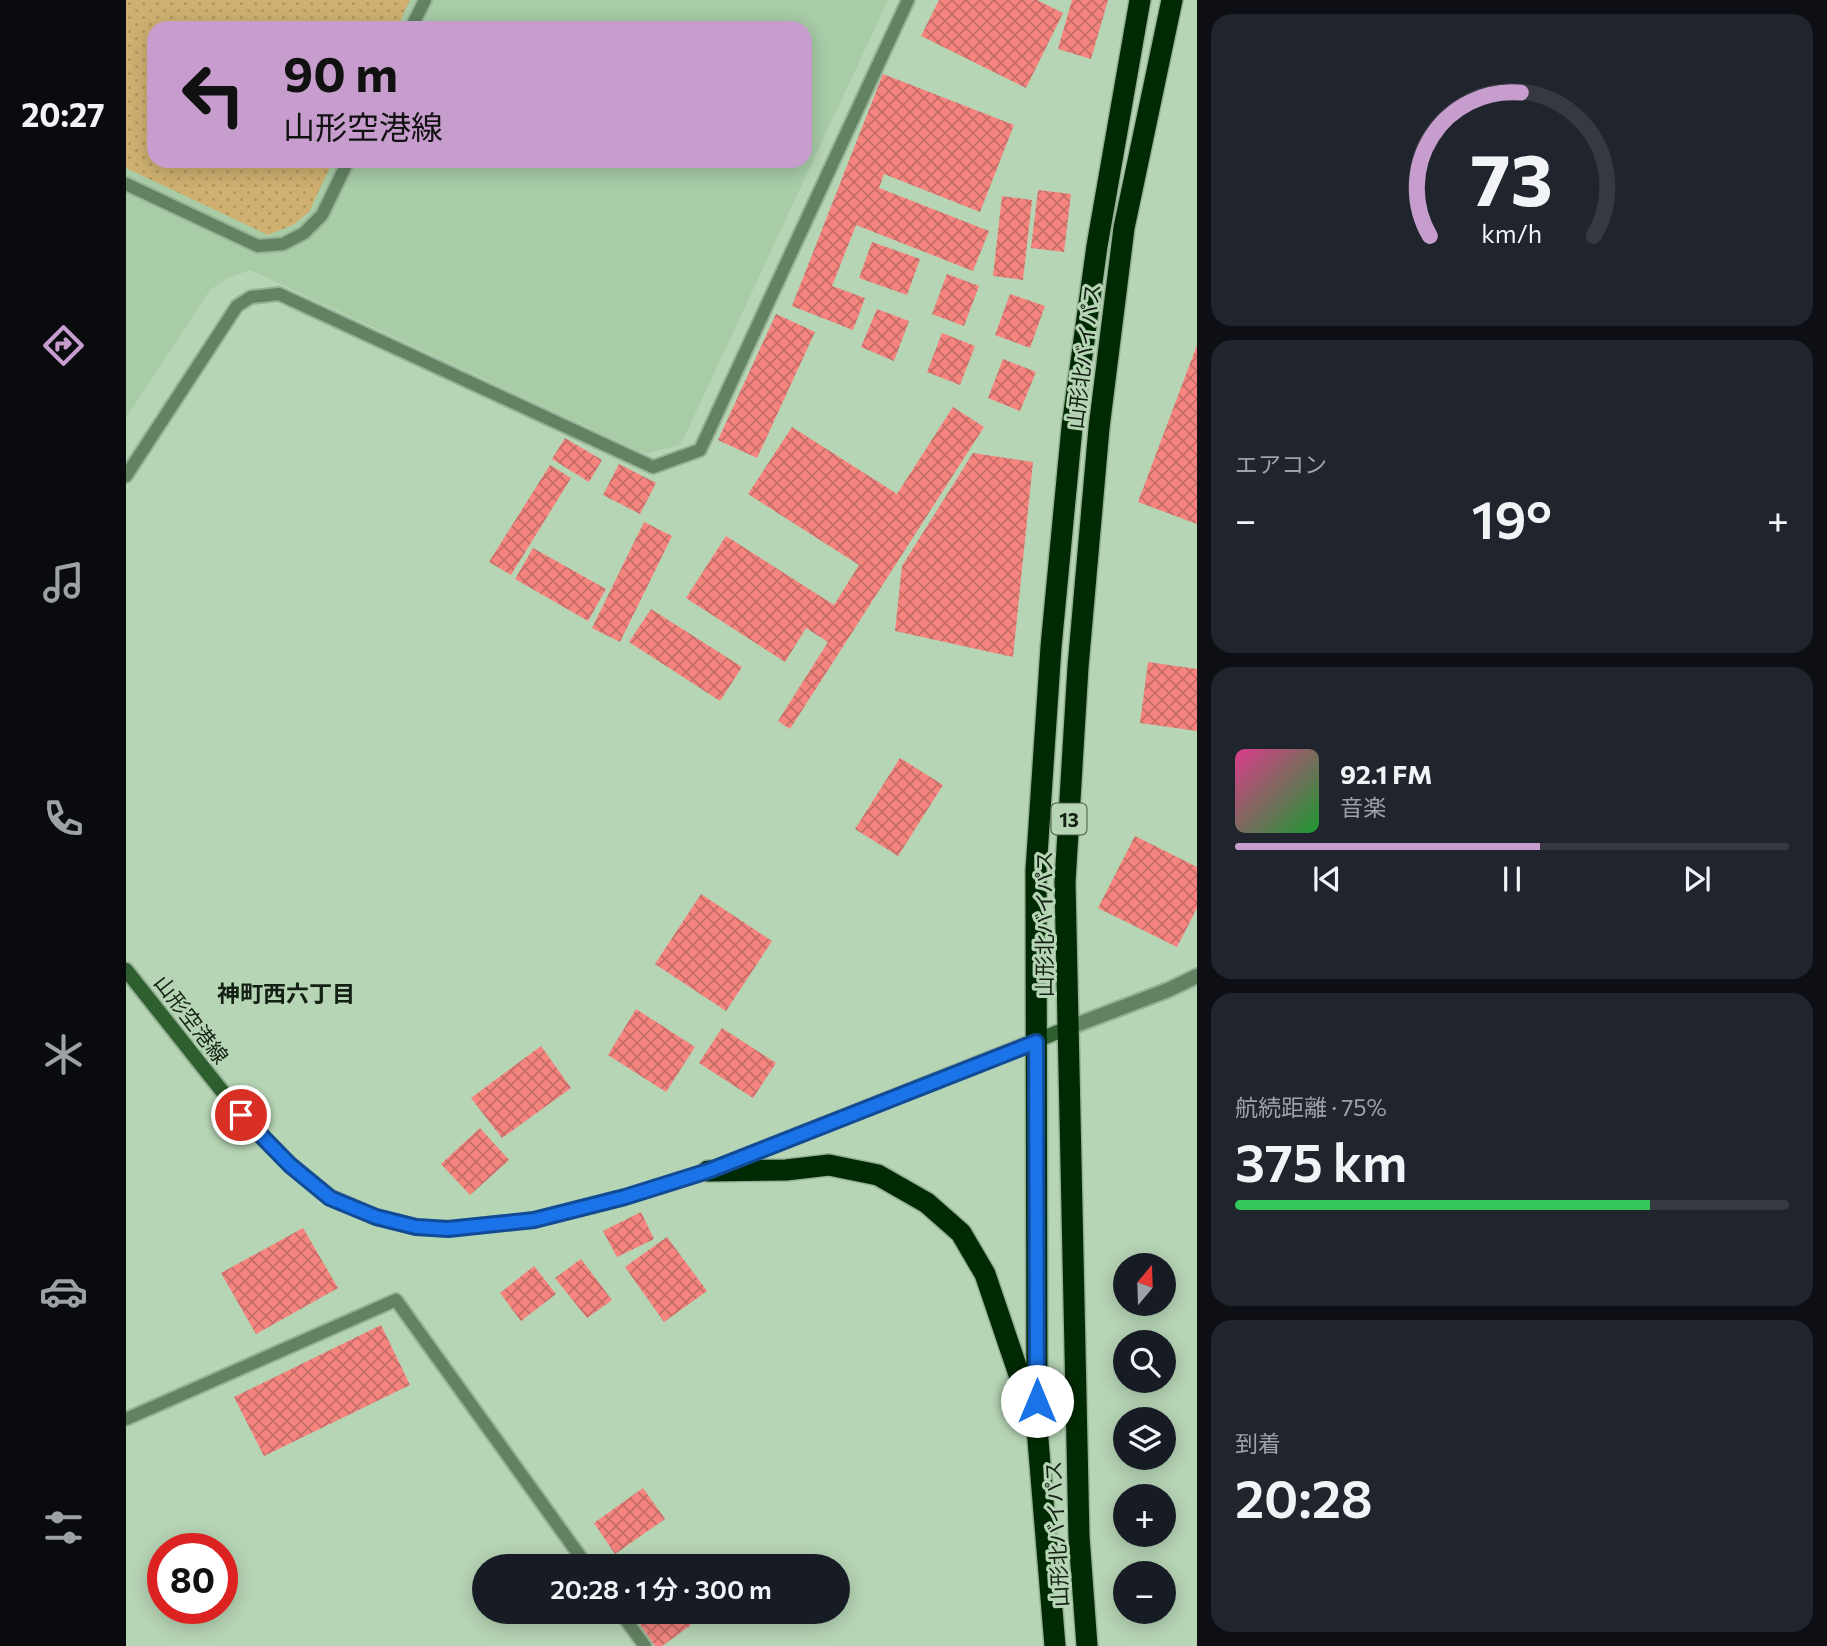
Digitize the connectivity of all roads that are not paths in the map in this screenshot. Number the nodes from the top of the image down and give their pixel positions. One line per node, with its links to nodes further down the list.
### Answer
1 (425, 0): 5 (lane)
2 (908, 0): 8 (lane)
3 (1140, 0): 12 (highway, 山形北バイパス / 13)
4 (1172, 0): 11 (highway, 山形北バイパス / 13)
5 (414, 21)
6 (345, 168): 7 (lane)
7 (126, 184)
8 (126, 476)
9 (126, 970): 13 (main road, 山形空港線)
10 (1197, 976): 11 (street)
11 (1068, 1028): 12 (main road, 山形空港線); 20 (highway, 山形北バイパス / 13)
12 (1036, 1042): 13 (main road, 山形空港線); 15 (highway, 山形北バイパス / 13)
13 (708, 1171): 15 (highway)
14 (126, 1419): 16 (lane)
15 (1037, 1428): 19 (highway, 山形北バイパス / 13)
16 (578, 1554)
17 (629, 1624): 18 (lane)
18 (645, 1646)
19 (1055, 1646)
20 (1087, 1646)

